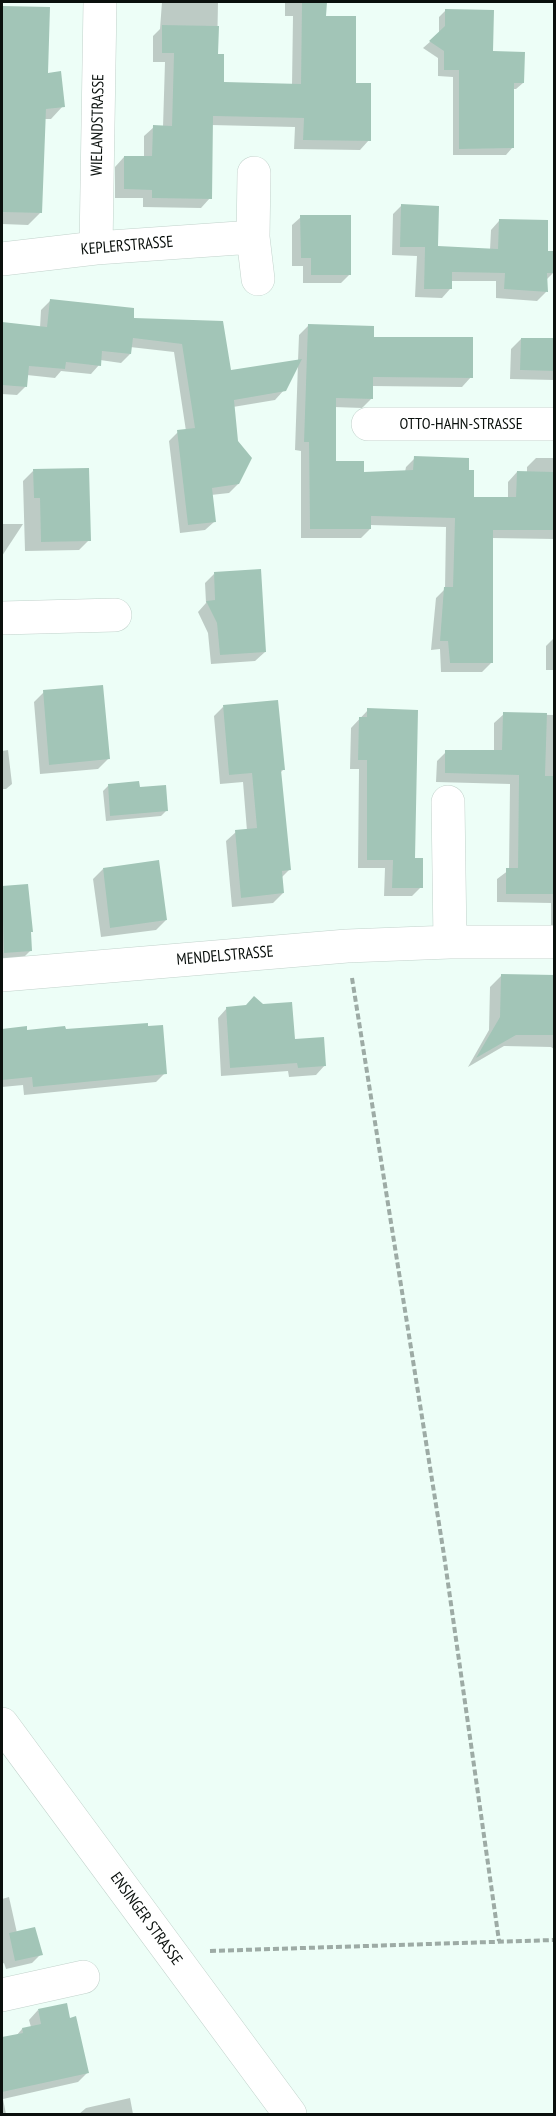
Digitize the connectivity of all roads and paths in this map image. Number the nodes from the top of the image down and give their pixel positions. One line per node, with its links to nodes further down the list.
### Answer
1 (99, 2): 4 (street, WIELANDSTRASSE)
2 (254, 173): 3 (street)
3 (254, 237): 4 (street, KEPLERSTRASSE); 6 (street)
4 (96, 248): 5 (street, KEPLERSTRASSE)
5 (2, 259)
6 (258, 279)
7 (368, 424): 8 (street, OTTO-HAHN-STRASSE)
8 (555, 424)
9 (115, 615): 10 (street)
10 (2, 618)
11 (448, 802): 12 (street)
12 (450, 942): 13 (street, MENDELSTRASSE); 14 (street, MENDELSTRASSE)
13 (555, 942)
14 (347, 946): 15 (street, MENDELSTRASSE); 18 (path)
15 (2, 975)
16 (2, 1724): 19 (street, ENSINGER STRASSE)
17 (555, 1940): 18 (path)
18 (499, 1941): 19 (path)
19 (170, 1952): 22 (street, ENSINGER STRASSE)
20 (83, 1977): 21 (street)
21 (2, 1995)
22 (290, 2115)

